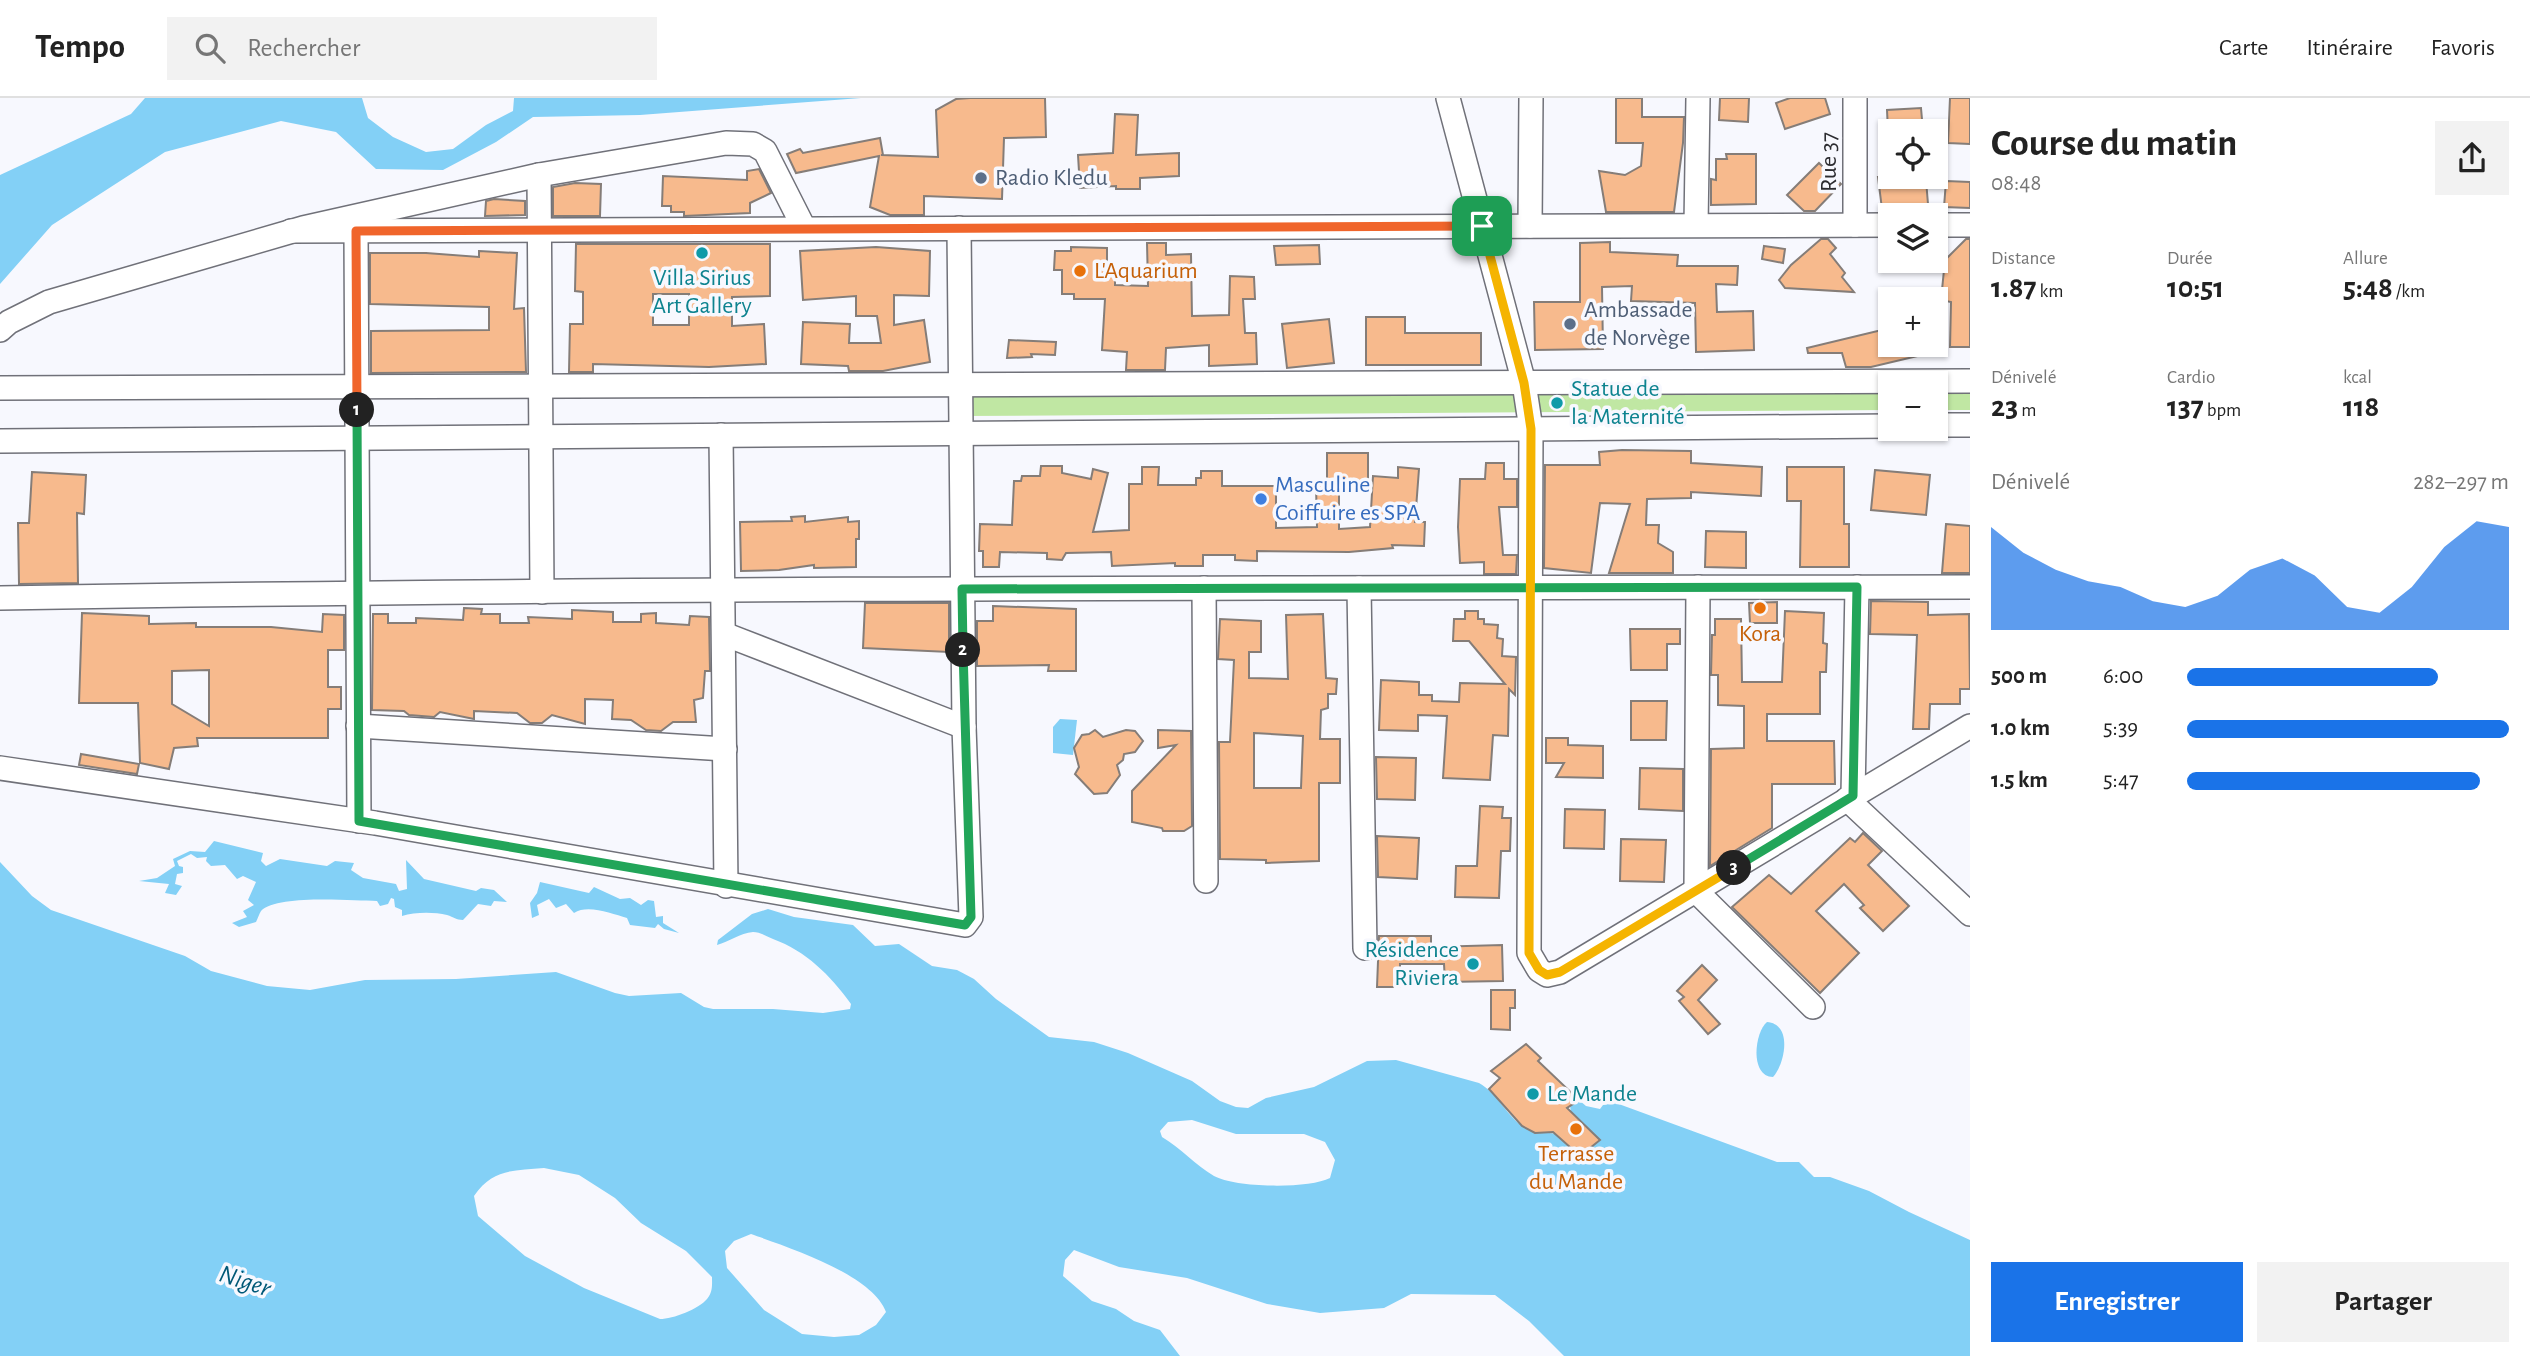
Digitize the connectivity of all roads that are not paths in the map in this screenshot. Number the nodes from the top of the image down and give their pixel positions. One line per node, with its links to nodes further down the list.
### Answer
1 (1448, 98): 11 (street)
2 (1531, 98): 12 (street)
3 (1698, 98): 6 (street)
4 (1855, 98): 7 (street, Rue 37)
5 (539, 175): 13 (street); 15 (street); 17 (street)
6 (1696, 225): 7 (street); 12 (street)
7 (1855, 225): 8 (street)
8 (1878, 225)
9 (1948, 225): 10 (street)
10 (1970, 225)
11 (1482, 226): 12 (street); 14 (street); 20 (street)
12 (1530, 226)
13 (804, 228): 14 (street); 15 (street)
14 (959, 228): 21 (street)
15 (540, 229): 16 (street); 22 (street)
16 (356, 231): 17 (street); 23 (street)
17 (292, 232): 18 (street)
18 (0, 330)
19 (1970, 381): 20 (street)
20 (1524, 383): 21 (street); 28 (street)
21 (961, 385): 22 (street); 29 (street)
22 (541, 386): 23 (street); 31 (street)
23 (357, 387): 24 (street); 32 (street)
24 (0, 388)
25 (1948, 425): 26 (street)
26 (1970, 425)
27 (1878, 426): 28 (street)
28 (1531, 429): 29 (street); 34 (street)
29 (961, 433): 30 (street); 40 (street)
30 (722, 435): 31 (street); 41 (street)
31 (541, 436): 32 (street); 43 (street)
32 (357, 438): 33 (street); 42 (street)
33 (0, 440)
34 (1530, 587): 35 (street); 39 (street); 55 (street)
35 (1698, 587): 36 (street); 55 (street)
36 (1857, 587): 37 (street); 51 (street)
37 (1970, 587)
38 (1204, 588): 39 (street); 40 (street); 53 (street)
39 (1359, 588): 57 (street)
40 (962, 589): 41 (street); 48 (street)
41 (723, 591): 43 (street); 45 (street)
42 (358, 592): 43 (street); 44 (street); 46 (street)
43 (542, 592)
44 (0, 597)
45 (724, 634): 48 (street); 49 (street)
46 (358, 726): 49 (street); 52 (street)
47 (1970, 726): 51 (street)
48 (964, 727): 54 (street)
49 (725, 749): 54 (street)
50 (0, 768): 52 (street)
51 (1850, 797): 55 (street); 56 (street)
52 (359, 821): 54 (street)
53 (1206, 881)
54 (726, 886)
55 (1696, 891): 58 (street)
56 (1970, 914)
57 (1365, 948)
58 (1813, 1007)

